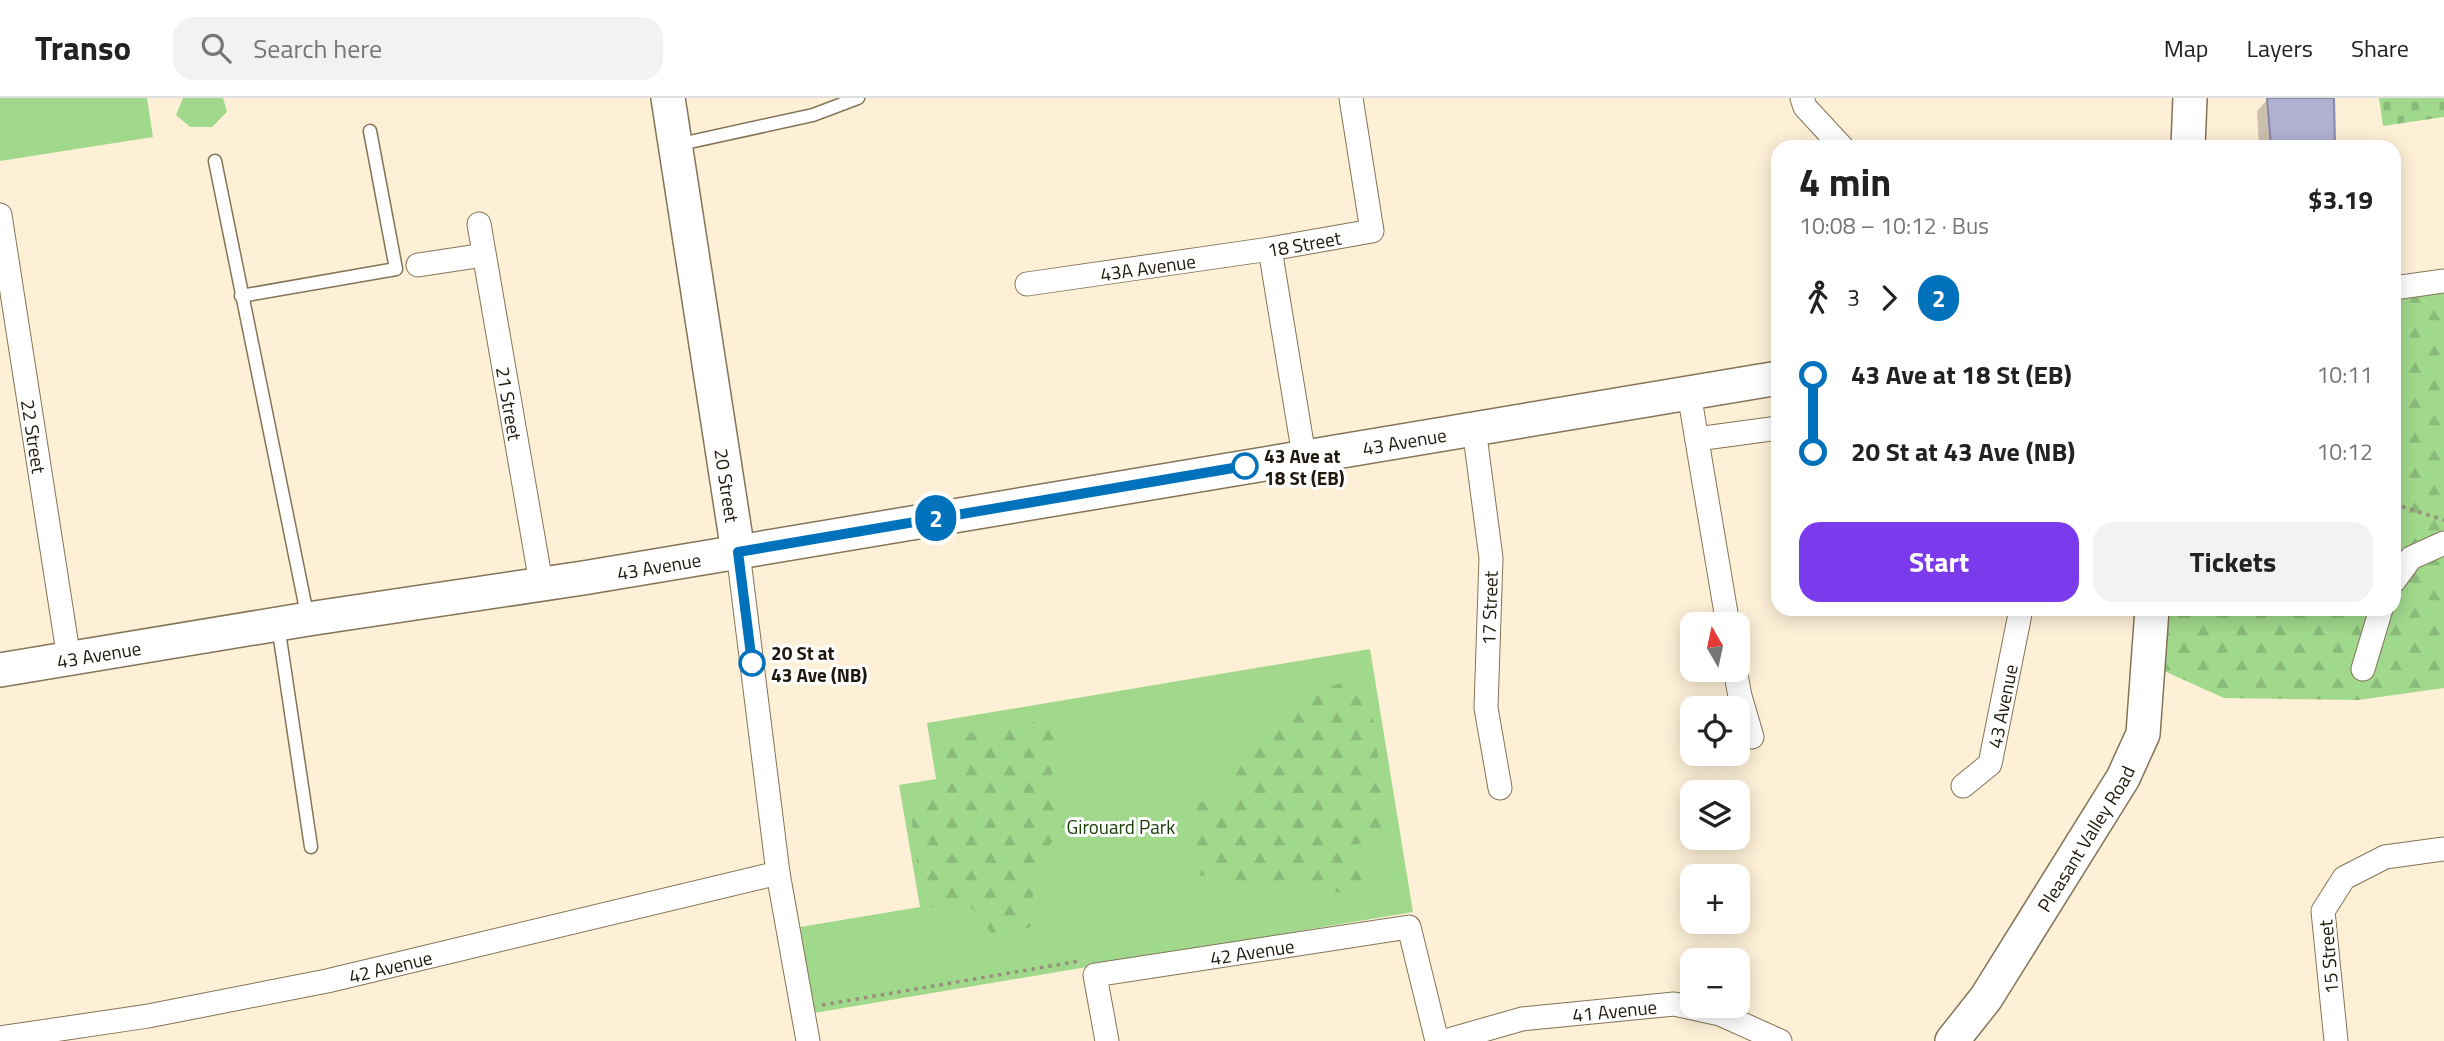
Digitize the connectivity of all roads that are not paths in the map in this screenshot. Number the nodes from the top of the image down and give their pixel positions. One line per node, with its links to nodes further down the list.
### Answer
1 (668, 98): 9 (street, 20 Street)
2 (858, 98): 9 (lane)
3 (1351, 98): 13 (street, 18 Street)
4 (1802, 98): 7 (street)
5 (2190, 98): 8 (street)
6 (370, 131): 19 (lane)
7 (1836, 140)
8 (2188, 140)
9 (676, 145): 27 (street, 20 Street)
10 (215, 161): 19 (lane)
11 (0, 215): 35 (street, 22 Street)
12 (480, 224): 14 (street, 21 Street)
13 (1270, 249): 17 (street, 43A Avenue); 25 (street, 18 Street)
14 (484, 255): 15 (street); 29 (street, 21 Street)
15 (418, 265)
16 (2444, 281): 18 (street)
17 (1027, 284)
18 (2401, 287)
19 (242, 296): 34 (lane)
20 (1771, 379): 21 (street, 43 Avenue)
21 (1689, 393): 22 (street, 43 Avenue); 24 (street)
22 (1475, 428): 25 (street, 43 Avenue); 41 (street, 17 Street)
23 (1771, 429): 24 (street)
24 (1697, 439): 30 (street)
25 (1304, 456): 27 (street, 43 Avenue)
26 (2444, 543): 28 (street)
27 (738, 552): 29 (street, 43 Avenue); 44 (street, 20 Street)
28 (2401, 572)
29 (541, 583): 34 (street, 43 Avenue)
30 (1726, 612)
31 (2014, 616): 40 (street, 43 Avenue)
32 (2151, 616): 51 (street, Pleasant Valley Road)
33 (2379, 616): 36 (street)
34 (293, 622): 35 (street, 43 Avenue); 42 (lane)
35 (69, 659): 37 (street, 43 Avenue)
36 (2363, 669)
37 (0, 670)
38 (1737, 682): 39 (street)
39 (1752, 737)
40 (1963, 786)
41 (1500, 788)
42 (311, 847)
43 (2444, 849): 52 (street, 15 Street)
44 (778, 873): 45 (street, 42 Avenue); 46 (street, 20 Street)
45 (0, 1038)
46 (808, 1041)
47 (1107, 1041): 48 (street, 42 Avenue)
48 (1437, 1041)
49 (1445, 1041): 50 (street, 41 Avenue)
50 (1780, 1041)
51 (1952, 1041)
52 (2336, 1041)

